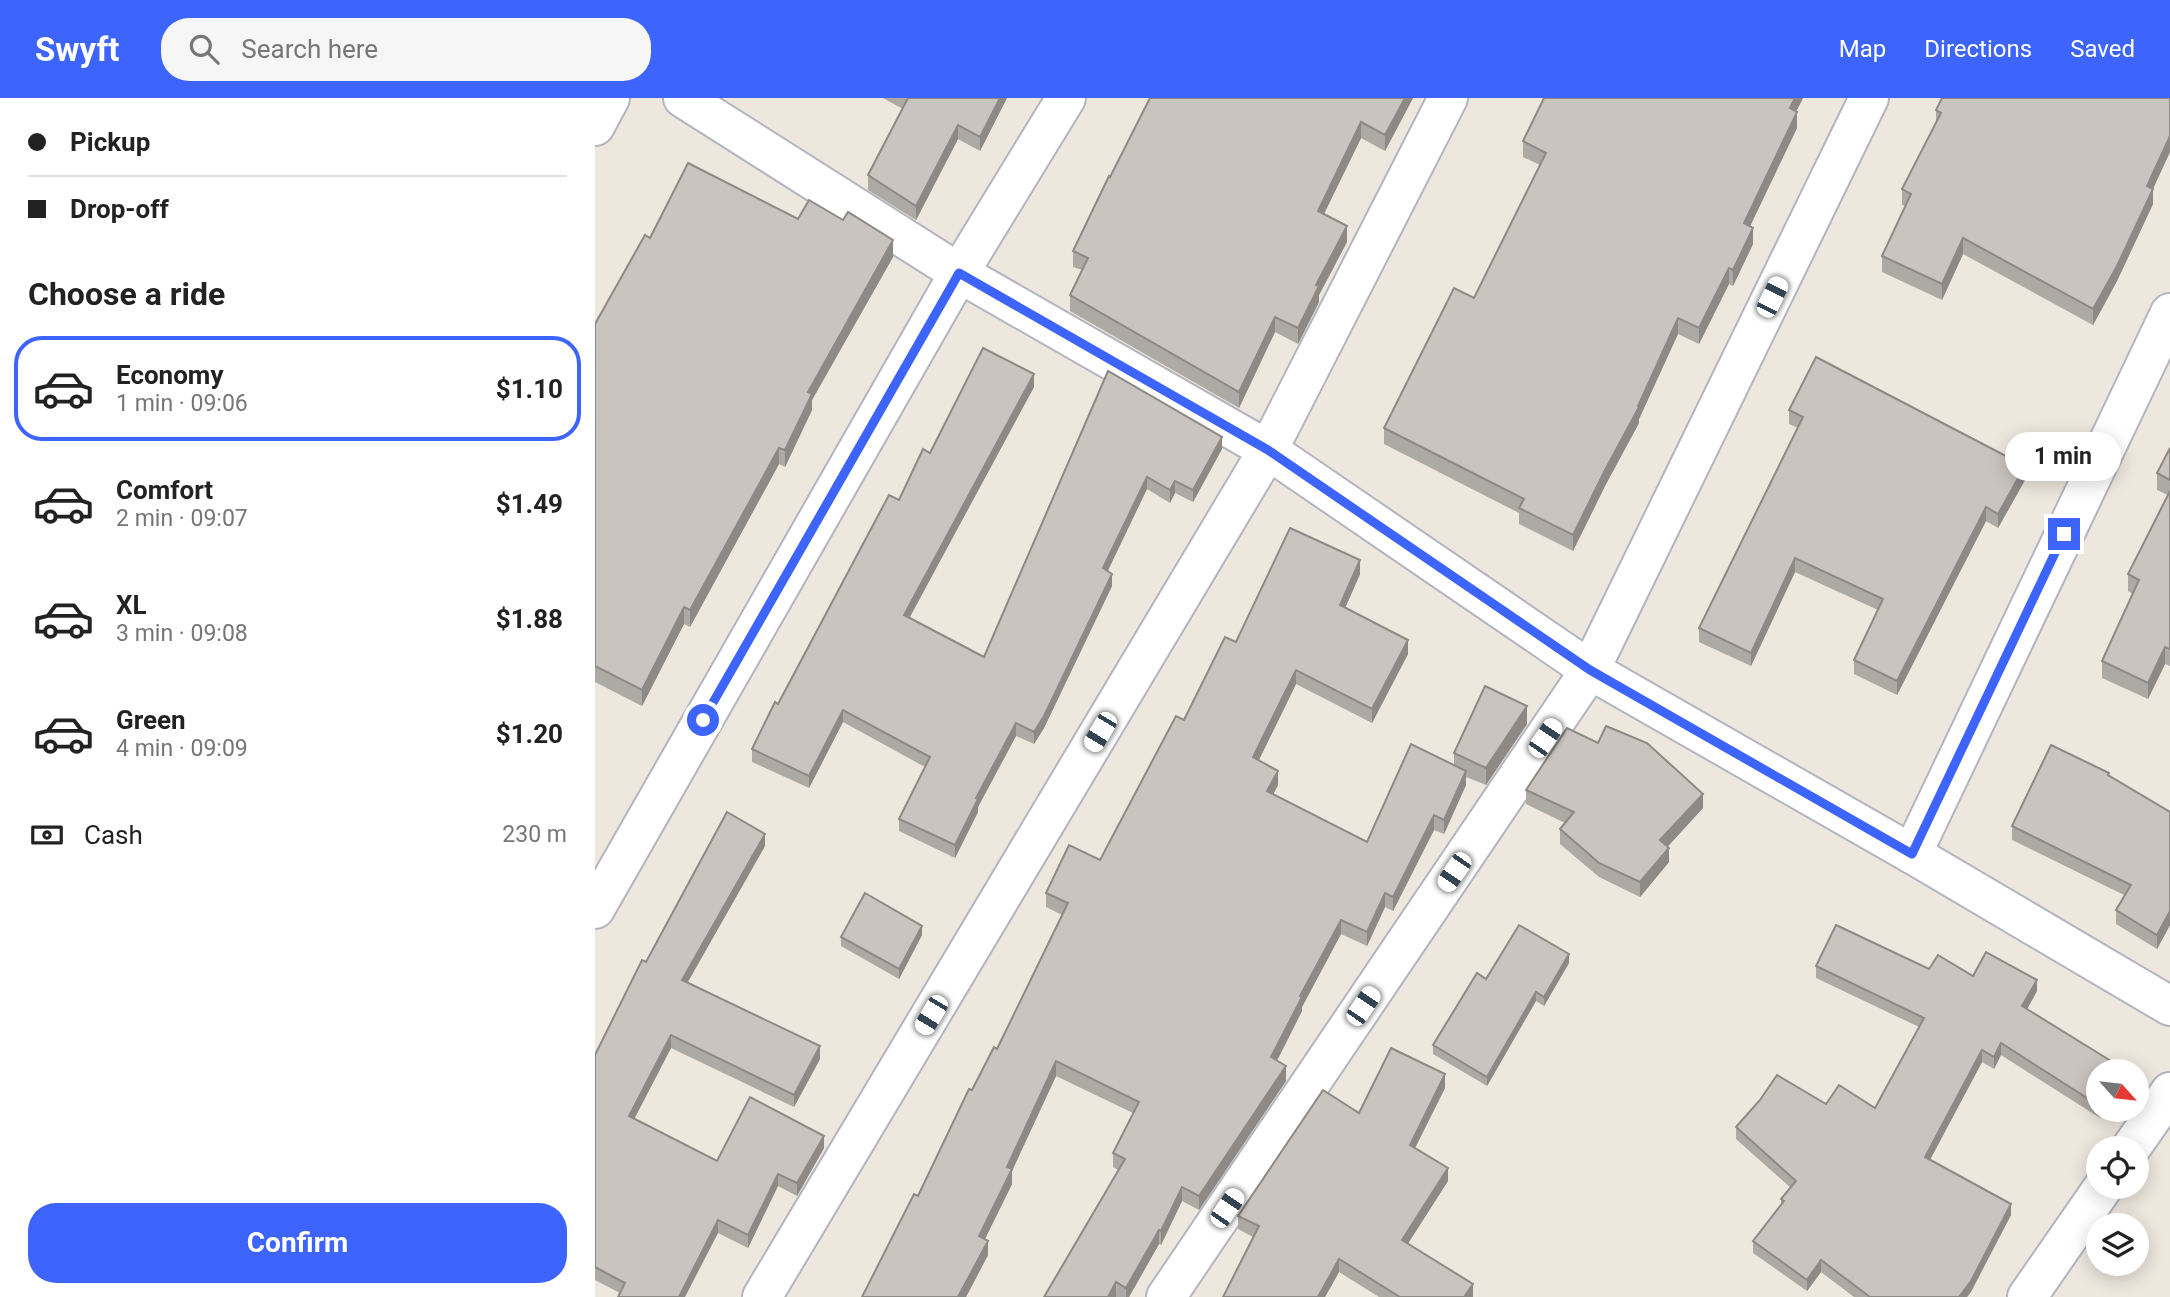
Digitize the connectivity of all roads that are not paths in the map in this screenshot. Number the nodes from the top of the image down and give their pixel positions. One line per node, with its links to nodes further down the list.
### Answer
1 (610, 98): 6 (street)
2 (683, 98): 7 (street)
3 (1066, 98): 7 (street)
4 (1448, 98): 9 (street)
5 (1869, 98): 10 (street)
6 (595, 126)
7 (959, 273): 9 (street); 12 (street)
8 (2170, 313): 11 (street)
9 (1268, 450): 10 (street); 17 (street)
10 (1590, 670): 11 (street); 18 (street)
11 (1912, 854): 13 (street)
12 (595, 909)
13 (2170, 1006)
14 (2170, 1092): 15 (street)
15 (2139, 1136)
16 (2095, 1199): 19 (street)
17 (762, 1297)
18 (1166, 1297)
19 (2027, 1297)

